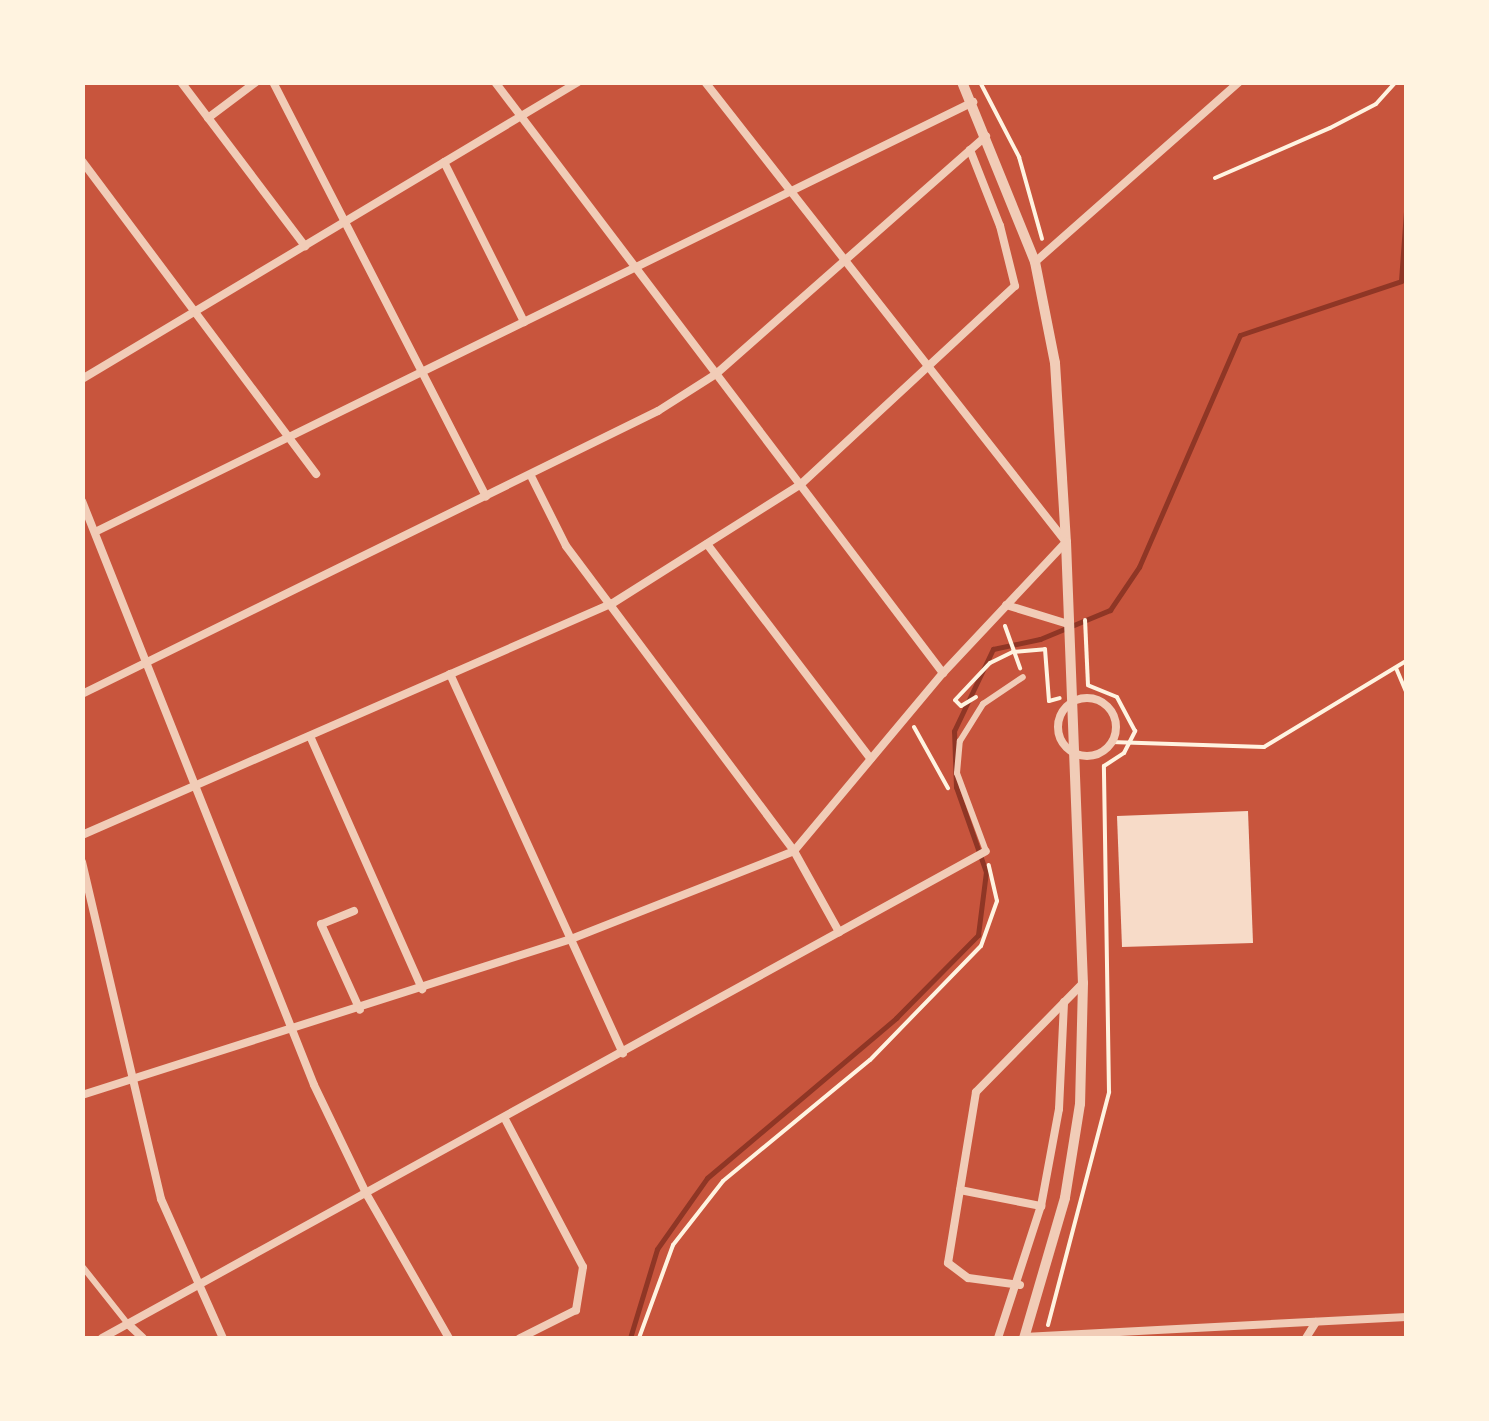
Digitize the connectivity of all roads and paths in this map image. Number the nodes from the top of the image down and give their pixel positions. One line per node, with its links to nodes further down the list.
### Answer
1 (181, 82): 12 (street)
2 (256, 82): 12 (street)
3 (274, 82): 19 (street)
4 (495, 82): 11 (street)
5 (578, 82): 11 (street)
6 (705, 82): 18 (street)
7 (962, 82): 10 (street)
8 (1396, 82): 17 (path)
9 (1235, 84): 22 (street)
10 (973, 102): 13 (street); 18 (street)
11 (521, 117): 16 (street); 23 (street)
12 (208, 118): 20 (street)
13 (988, 134): 14 (street); 22 (street)
14 (970, 150): 21 (street); 26 (street)
15 (82, 160): 24 (street)
16 (444, 162): 19 (street); 25 (street)
17 (1214, 178)
18 (791, 191): 21 (street); 23 (street)
19 (344, 223): 20 (street); 27 (street)
20 (304, 246): 24 (street)
21 (845, 260): 26 (street); 28 (street)
22 (1036, 262): 37 (street)
23 (635, 268): 25 (street); 28 (street)
24 (195, 312): 29 (street); 30 (street)
25 (524, 322): 27 (street)
26 (928, 366): 33 (street); 37 (street)
27 (419, 373): 30 (street); 34 (street)
28 (716, 374): 32 (street); 33 (street)
29 (82, 379)
30 (288, 438): 31 (street); 36 (street)
31 (316, 474)
32 (531, 476): 34 (street); 39 (street)
33 (800, 485): 38 (street); 46 (street)
34 (486, 497): 43 (street)
35 (82, 501): 36 (street)
36 (95, 532): 43 (street)
37 (1066, 542): 40 (street); 41 (street)
38 (706, 544): 39 (street); 57 (street)
39 (613, 603): 47 (street); 62 (street)
40 (1006, 606): 41 (street); 42 (path); 46 (street)
41 (1068, 624): 51 (street)
42 (1014, 652): 48 (path); 51 (path); 52 (path)
43 (146, 659): 50 (street); 58 (street)
44 (1406, 661): 45 (path)
45 (1396, 668): 49 (path); 55 (path)
46 (942, 673): 57 (street)
47 (450, 674): 54 (street); 66 (street)
48 (1024, 678): 52 (street)
49 (1406, 691)
50 (82, 694)
51 (1071, 699): 55 (street); 56 (street)
52 (983, 704): 59 (street)
53 (909, 716): 59 (path)
54 (310, 736): 58 (street); 68 (street)
55 (1111, 742): 56 (street)
56 (1074, 752): 67 (street)
57 (871, 758): 62 (street)
58 (195, 786): 60 (street); 71 (street)
59 (962, 790): 61 (street)
60 (82, 835)
61 (986, 850): 65 (street); 91 (path)
62 (794, 851): 65 (street); 66 (street)
63 (82, 862): 73 (street)
64 (354, 911): 70 (street)
65 (839, 932): 72 (street)
66 (572, 939): 68 (street); 72 (street)
67 (1083, 982): 69 (street); 93 (street)
68 (422, 989): 70 (street)
69 (1064, 1002): 76 (street); 78 (street)
70 (360, 1010): 71 (street)
71 (293, 1032): 73 (street); 77 (street)
72 (623, 1052): 75 (street)
73 (129, 1084): 74 (street); 81 (street)
74 (82, 1095)
75 (505, 1118): 77 (street); 90 (street)
76 (960, 1190): 78 (street); 80 (street)
77 (367, 1195): 81 (street); 89 (street)
78 (1041, 1206): 80 (street)
79 (82, 1266): 84 (street)
80 (1020, 1285): 92 (street)
81 (200, 1288): 84 (street); 88 (street)
82 (1406, 1317): 83 (street)
83 (1316, 1322): 85 (street); 95 (street)
84 (129, 1325): 86 (street); 87 (street)
85 (1192, 1328): 93 (street); 94 (street)
86 (102, 1338)
87 (143, 1338)
88 (223, 1338)
89 (448, 1338)
90 (520, 1338)
91 (639, 1338)
92 (998, 1338)
93 (1024, 1338)
94 (1186, 1338)
95 (1306, 1338)

